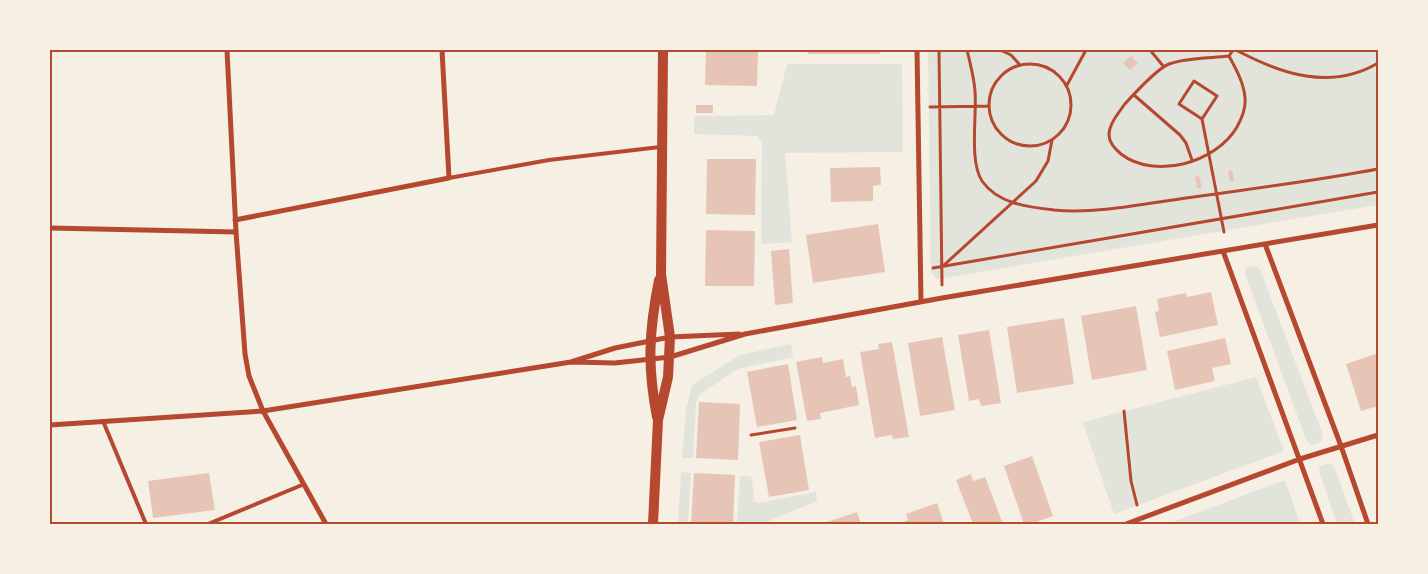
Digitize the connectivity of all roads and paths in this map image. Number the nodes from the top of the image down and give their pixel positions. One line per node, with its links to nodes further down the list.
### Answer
1 (227, 50): 32 (street)
2 (442, 50): 27 (street)
3 (663, 50): 23 (main road)
4 (917, 50): 20 (street)
5 (939, 50): 17 (path)
6 (967, 50): 18 (path)
7 (1000, 50): 13 (path)
8 (1086, 50): 15 (path)
9 (1150, 50): 14 (path)
10 (1235, 50): 11 (path); 12 (path)
11 (1229, 56): 14 (path); 24 (path)
12 (1378, 63)
13 (1020, 65): 15 (path); 19 (path)
14 (1164, 67): 16 (path)
15 (1067, 85): 22 (path)
16 (1134, 95): 25 (path); 25 (path)
17 (940, 106): 18 (path); 20 (path); 39 (path)
18 (976, 106): 19 (path); 30 (path)
19 (989, 106): 22 (path)
20 (918, 107): 40 (street)
21 (1202, 118): 21 (path); 24 (path)
22 (1052, 139): 30 (path)
23 (662, 147): 27 (lane); 41 (main road)
24 (1208, 154): 25 (path); 29 (path)
25 (1192, 160)
26 (1378, 169): 29 (path)
27 (449, 178): 32 (street)
28 (1378, 192): 31 (path)
29 (1216, 194): 30 (path); 31 (path)
30 (1014, 202): 39 (path)
31 (1221, 219): 36 (path); 39 (path)
32 (235, 220): 35 (street)
33 (1378, 225): 37 (street)
34 (50, 228): 35 (street)
35 (236, 232): 50 (street)
36 (1224, 232)
37 (1265, 244): 38 (street); 58 (street)
38 (1223, 251): 42 (street); 59 (street)
39 (942, 267): 40 (path); 42 (path)
40 (921, 270): 43 (street)
41 (661, 274): 45 (main road); 46 (main road)
42 (942, 298): 43 (street)
43 (921, 302): 44 (street)
44 (744, 334): 45 (street); 47 (street)
45 (670, 337): 46 (street); 47 (main road)
46 (650, 340): 48 (main road); 49 (street)
47 (670, 356): 48 (street); 52 (main road)
48 (649, 360): 49 (street); 52 (main road)
49 (571, 362): 50 (street)
50 (263, 411): 53 (street); 60 (street)
51 (1124, 411): 61 (path)
52 (658, 420): 65 (main road)
53 (103, 421): 54 (street); 62 (lane)
54 (50, 425)
55 (795, 428): 56 (path)
56 (752, 435)
57 (1378, 435): 58 (street)
58 (1341, 446): 59 (street); 68 (street)
59 (1300, 459): 66 (street); 67 (street)
60 (302, 485): 63 (lane); 64 (street)
61 (1137, 506)
62 (146, 524)
63 (208, 524)
64 (326, 524)
65 (653, 524)
66 (1126, 524)
67 (1323, 524)
68 (1368, 524)

